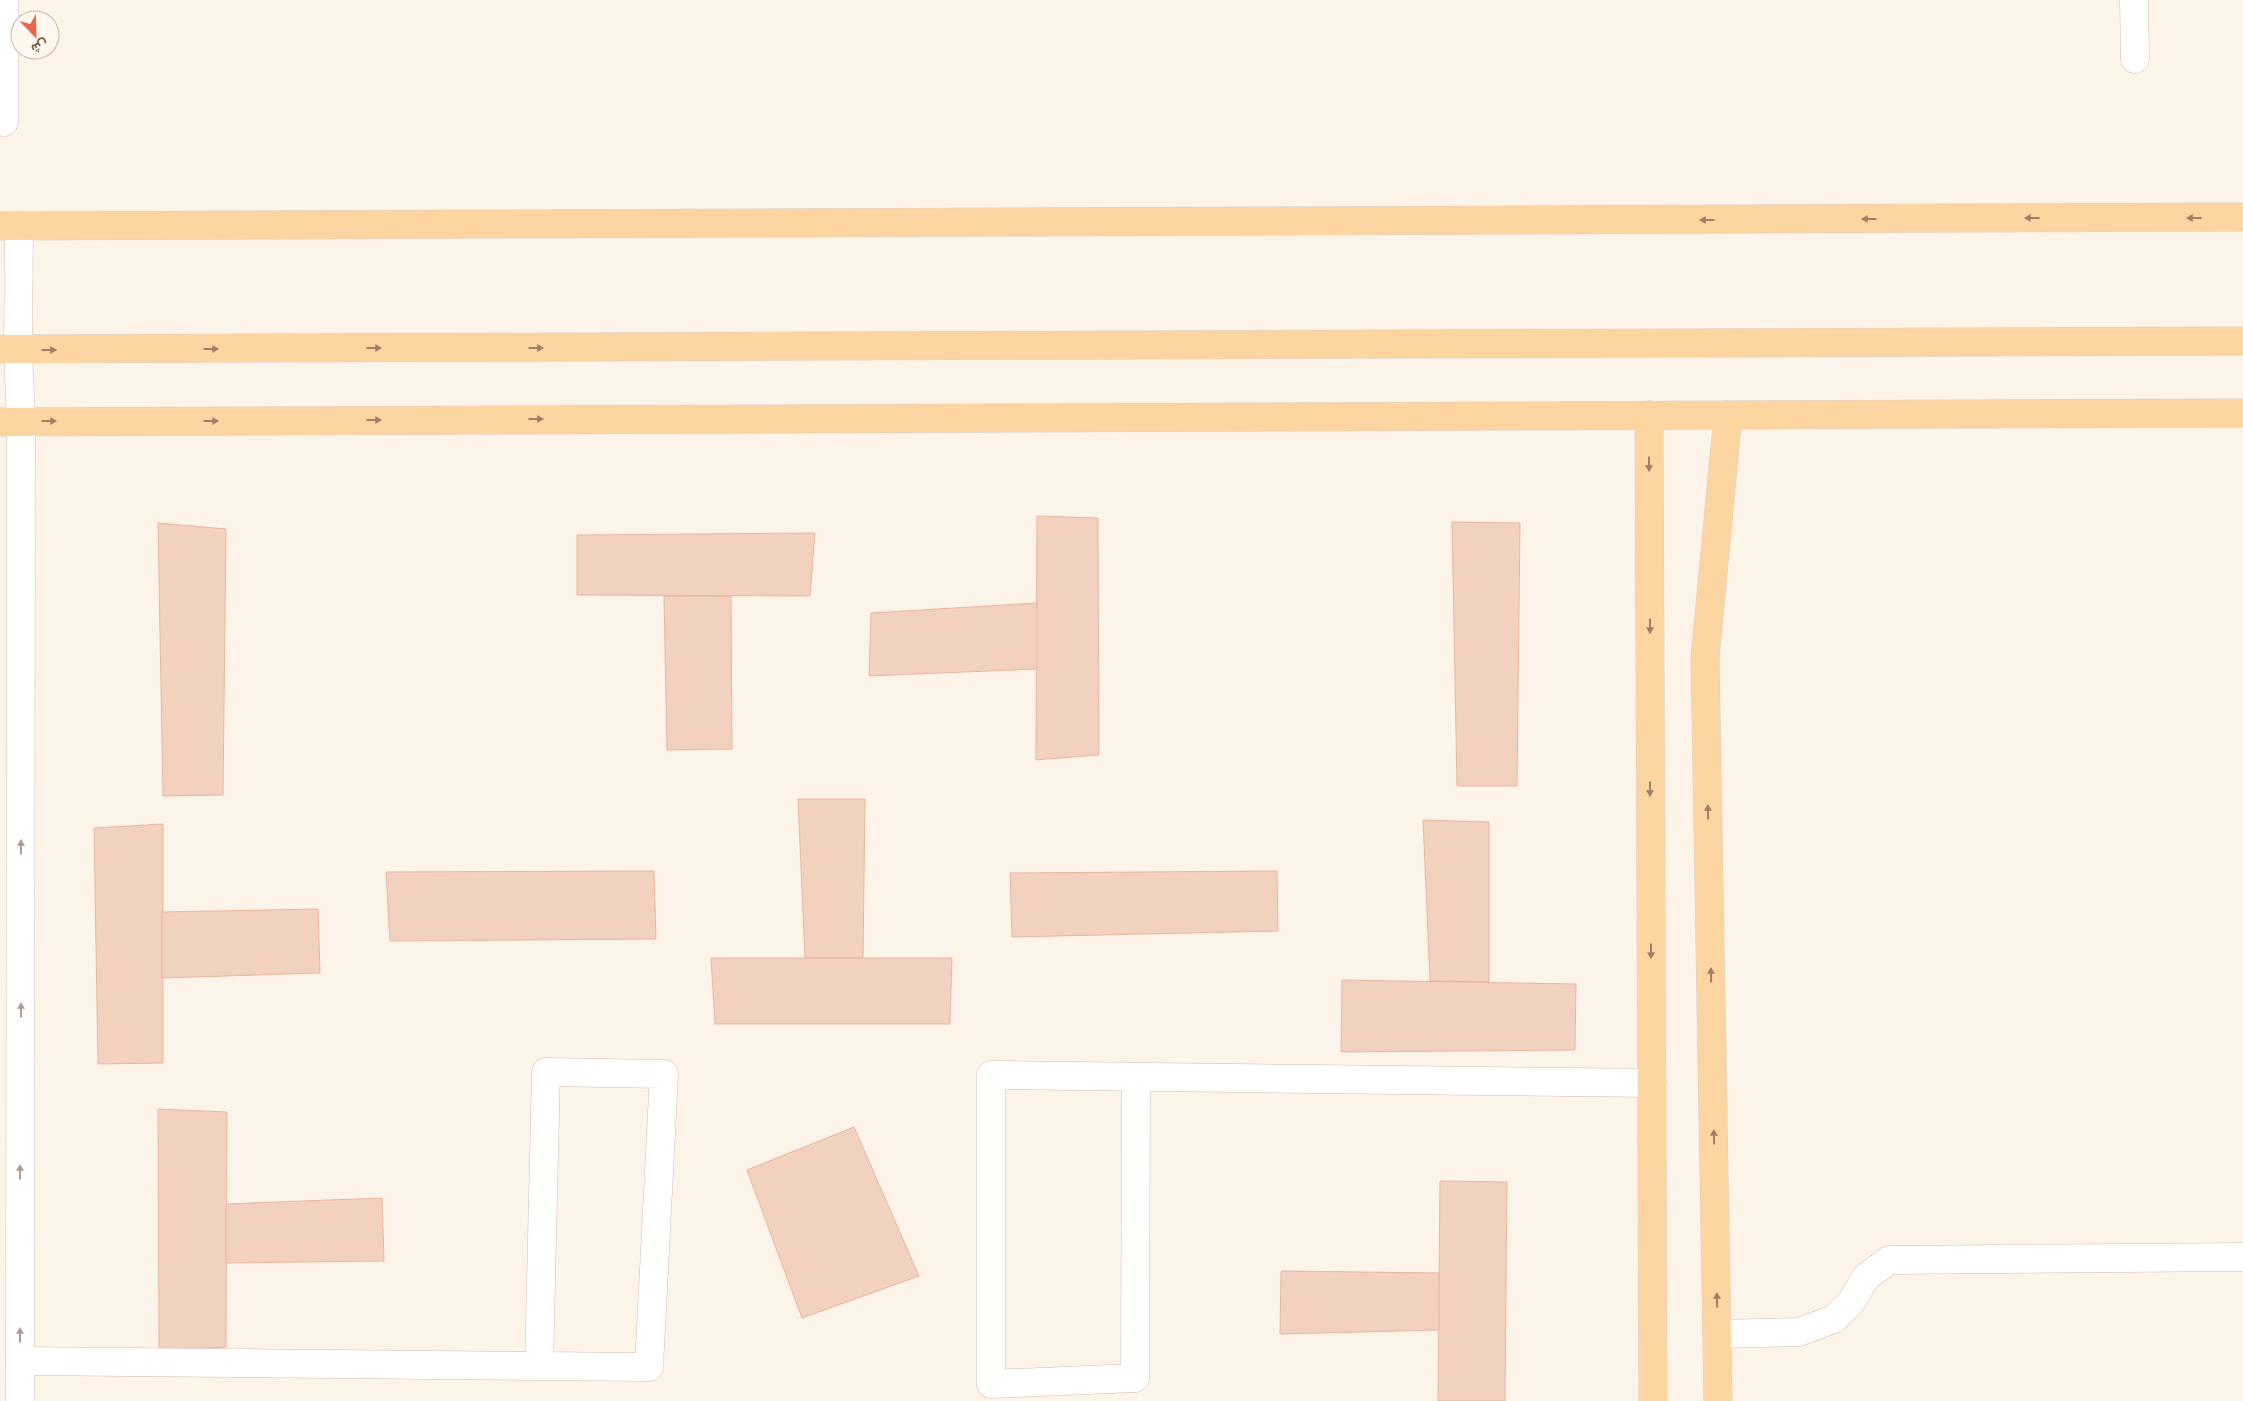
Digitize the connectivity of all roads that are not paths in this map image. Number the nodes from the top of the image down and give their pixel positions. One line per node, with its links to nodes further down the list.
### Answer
1 (4, 0): 4 (street)
2 (2134, 0): 3 (street)
3 (2135, 59)
4 (4, 122)
5 (2243, 217): 6 (main road, one-way to 6)
6 (10, 226): 8 (street)
7 (2243, 341): 8 (main road, one-way to 7)
8 (9, 350): 12 (street)
9 (2243, 413): 11 (main road)
10 (1649, 415): 11 (main road); 12 (main road, one-way to 10); 14 (main road, one-way to 14)
11 (1728, 415): 16 (main road, one-way to 11)
12 (11, 422): 17 (street, one-way to 12)
13 (1136, 1077): 13 (street); 14 (street)
14 (1652, 1083): 20 (main road)
15 (2243, 1257): 16 (street)
16 (1717, 1334): 21 (main road)
17 (20, 1361): 18 (street); 19 (street)
18 (539, 1366): 18 (street)
19 (20, 1401)
20 (1653, 1401)
21 (1718, 1401)

